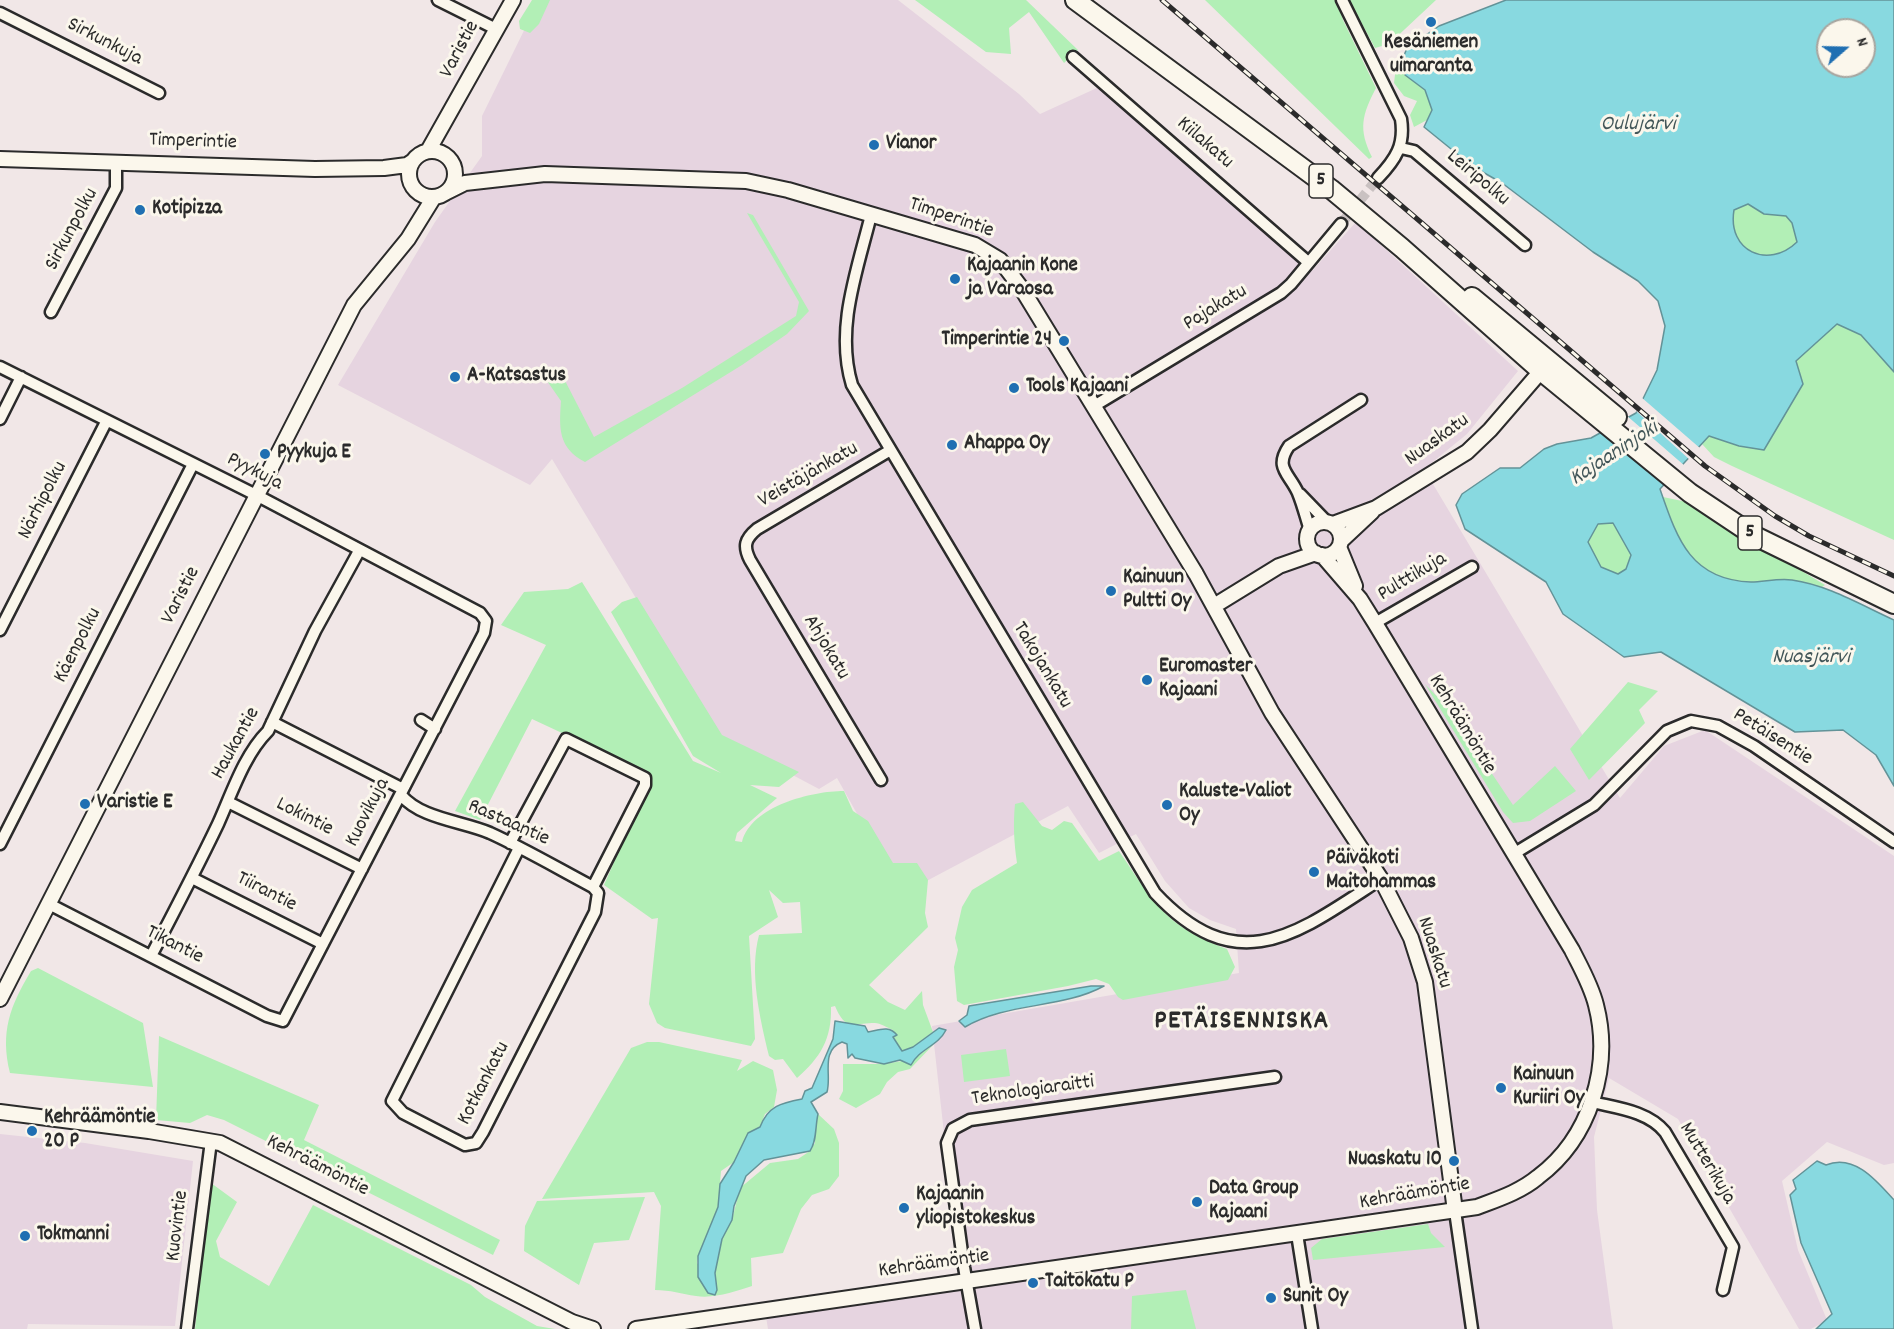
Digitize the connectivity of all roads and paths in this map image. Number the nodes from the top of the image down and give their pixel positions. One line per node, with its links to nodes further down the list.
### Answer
1 (438, 0): 8 (street)
2 (513, 0): 8 (street, Varistie)
3 (1075, 0): 7 (highway, 5)
4 (1087, 0): 7 (highway)
5 (1342, 0): 12 (street)
6 (0, 13): 10 (street, Sirkunkuja)
7 (1108, 24): 30 (highway, 5)
8 (496, 29): 11 (street, Varistie)
9 (1072, 57): 28 (street, Kiilakatu)
10 (159, 93)
11 (447, 121): 13 (street, Varistie); 14 (street)
12 (1401, 148): 20 (street); 27 (street, Leiripolku)
13 (428, 151): 14 (street); 16 (street)
14 (446, 156): 19 (street)
15 (0, 159): 17 (street, Timperintie)
16 (413, 161): 18 (street, Timperintie); 22 (street)
17 (116, 162): 18 (street, Timperintie); 29 (street, Sirkunpolku)
18 (384, 168): 22 (street, Timperintie)
19 (454, 168): 21 (street, Timperintie); 23 (street)
20 (1378, 178)
21 (486, 180): 23 (street, Timperintie); 24 (street, Timperintie)
22 (412, 184): 23 (street); 25 (street)
23 (439, 195): 25 (street, Varistie)
24 (871, 215): 34 (street, Timperintie); 37 (street, Takojankatu)
25 (417, 224): 40 (street, Varistie)
26 (1341, 224): 28 (street, Pajakatu)
27 (1525, 245)
28 (1308, 262): 34 (street, Pajakatu)
29 (51, 312)
30 (1545, 366): 41 (street, Nuaskatu); 51 (highway, 5)
31 (0, 367): 32 (street, Pyykuja)
32 (21, 377): 35 (street); 36 (street, Pyykuja)
33 (1361, 400): 39 (street)
34 (1094, 406): 52 (street, Timperintie)
35 (0, 419)
36 (106, 422): 38 (street, Pyykuja); 55 (street, Närhipolku)
37 (889, 451): 44 (street, Veistäjänkatu); 68 (street, Takojankatu)
38 (193, 464): 40 (street, Pyykuja); 63 (street, Käenpolku)
39 (1297, 492): 42 (street); 43 (street)
40 (258, 496): 46 (street, Pyykuja); 70 (street, Varistie)
41 (1376, 508): 42 (street, Nuaskatu); 45 (street, Nuaskatu)
42 (1330, 523): 43 (street); 45 (street)
43 (1309, 533): 47 (street); 48 (street)
44 (750, 535): 59 (street, Ahjokatu)
45 (1340, 544): 47 (street); 50 (street, Kehräämöntie)
46 (359, 551): 53 (street, Pyykuja); 57 (street, Haukantie)
47 (1319, 554): 48 (street); 50 (street, Kehräämöntie)
48 (1279, 566): 52 (street)
49 (1472, 567): 54 (street, Pulttikuja)
50 (1360, 599): 54 (street, Kehräämöntie)
51 (1894, 604)
52 (1214, 606): 68 (street, Nuaskatu)
53 (486, 621): 58 (street, Kuovikuja)
54 (1376, 623): 65 (street, Kehräämöntie)
55 (0, 630)
56 (421, 720): 58 (street)
57 (272, 722): 60 (street, Rastaantie); 61 (street, Haukantie)
58 (435, 729): 60 (street, Kuovikuja)
59 (881, 780)
60 (402, 792): 64 (street, Rastaantie); 66 (street, Kuovikuja)
61 (228, 802): 66 (street, Lokintie); 67 (street, Haukantie)
62 (1894, 842): 65 (street, Petäisentie)
63 (0, 844)
64 (514, 846): 69 (street, Rastaantie); 69 (street); 69 (street, Kotkankatu)
65 (1515, 853): 76 (street, Kehräämöntie)
66 (362, 869): 71 (street, Kuovikuja)
67 (192, 878): 71 (street, Tiirantie); 72 (street, Haukantie)
68 (1381, 879): 79 (street, Nuaskatu)
69 (595, 890)
70 (49, 904): 72 (street, Tikantie); 73 (street, Varistie)
71 (323, 944): 74 (street, Kuovikuja)
72 (151, 956): 74 (street, Tikantie)
73 (0, 999)
74 (283, 1021)
75 (1275, 1077): 81 (street, Teknologiaraitti)
76 (1592, 1102): 79 (street, Kehräämöntie); 82 (street, Mutterikuja)
77 (0, 1113): 78 (street, Kehräämöntie)
78 (211, 1141): 83 (street, Kuovintie); 84 (street, Kehräämöntie)
79 (1455, 1211): 80 (street, Kehräämöntie); 88 (street, Nuaskatu)
80 (1297, 1234): 81 (street, Kehräämöntie); 87 (street)
81 (967, 1282): 85 (street, Kehräämöntie); 86 (street, Teknologiaraitti)
82 (1723, 1290)
83 (186, 1329)
84 (593, 1329)
85 (636, 1329)
86 (975, 1329)
87 (1312, 1329)
88 (1472, 1329)

